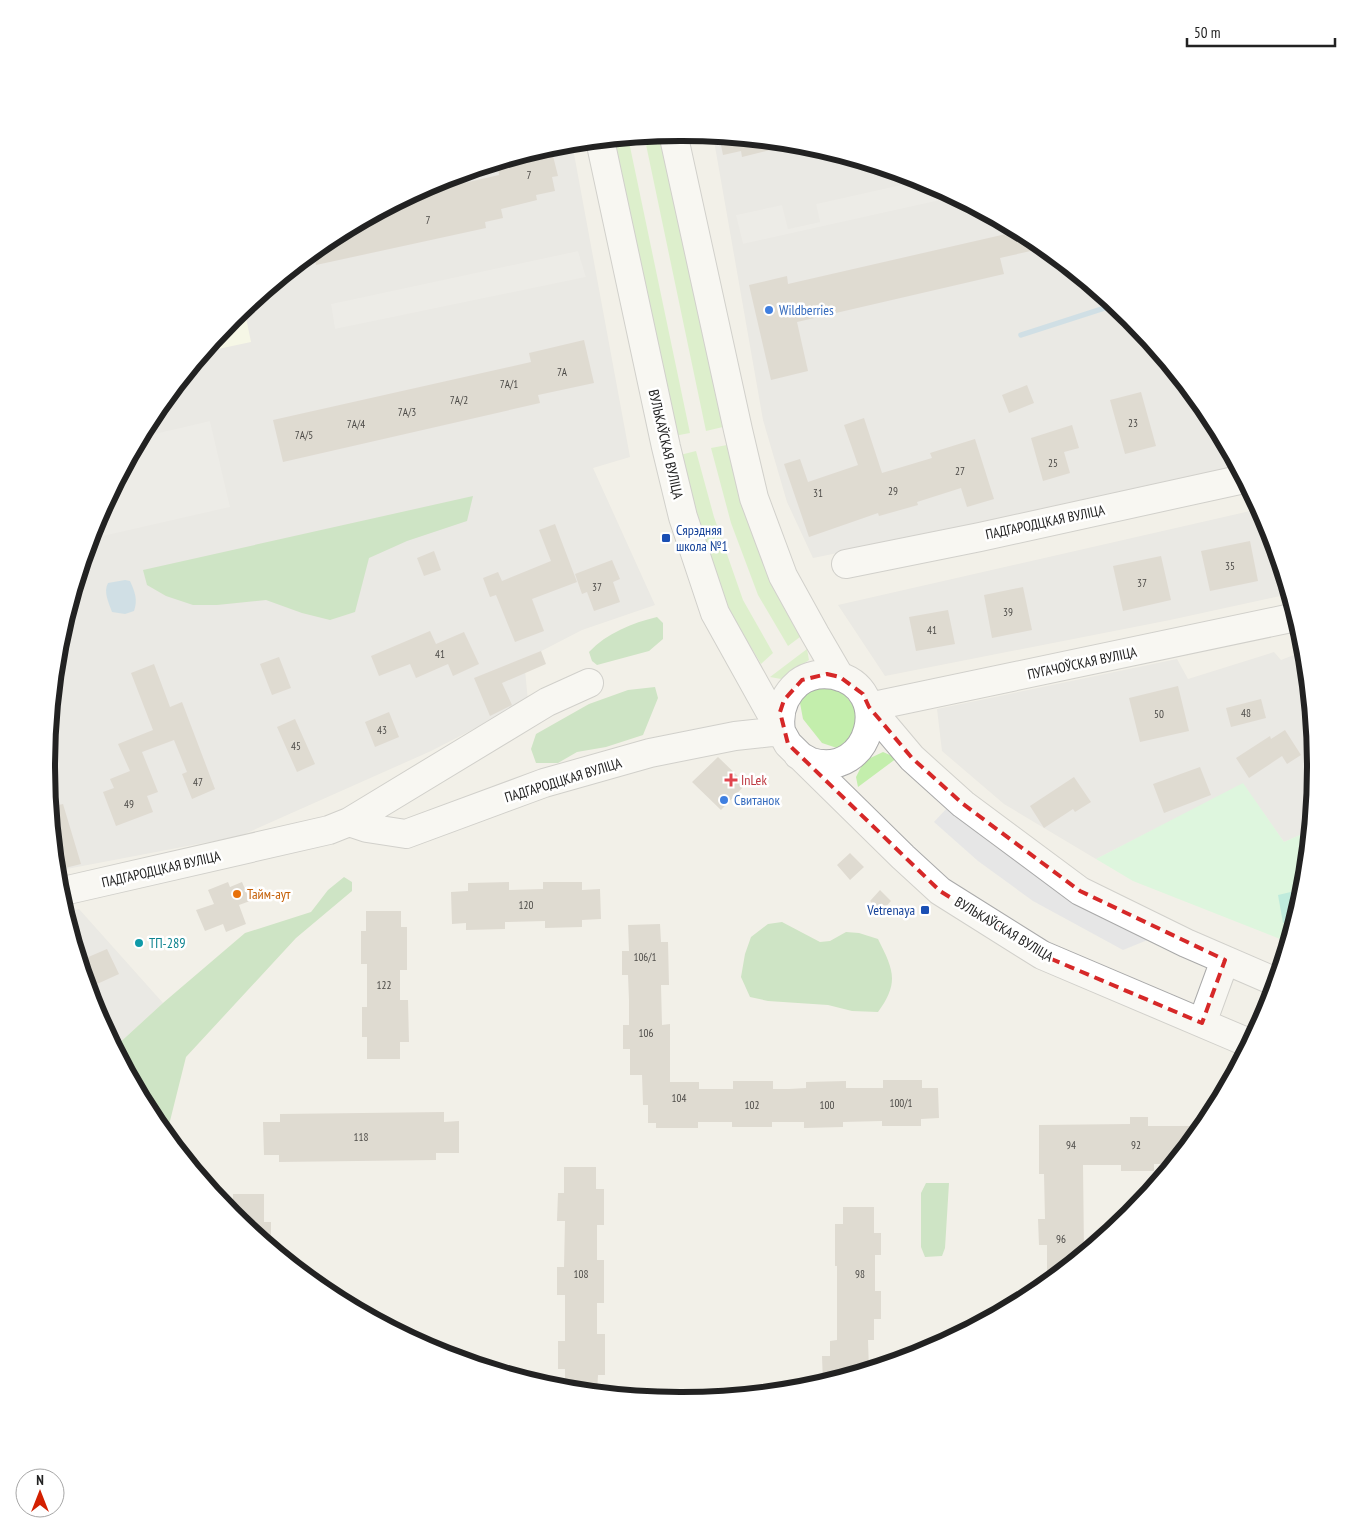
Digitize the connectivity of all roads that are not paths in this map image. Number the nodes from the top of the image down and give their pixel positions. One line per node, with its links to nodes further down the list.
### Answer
1 (674, 141): 6 (street)
2 (601, 146): 9 (street, ВУЛЬКАЎСКАЯ ВУЛІЦА)
3 (1237, 481): 4 (street, ПАДГАРОДЦКАЯ ВУЛІЦА)
4 (846, 564)
5 (1289, 618): 8 (street, ПУГАЧОЎСКАЯ ВУЛІЦА)
6 (840, 677): 8 (street); 9 (street)
7 (588, 682): 11 (street, ПАДГАРОДЦКАЯ ВУЛІЦА)
8 (869, 707): 10 (street); 13 (street)
9 (782, 731): 10 (street, ВУЛЬКАЎСКАЯ ВУЛІЦА); 11 (street, ПАДГАРОДЦКАЯ ВУЛІЦА)
10 (798, 755): 15 (street, ВУЛЬКАЎСКАЯ ВУЛІЦА)
11 (349, 822): 12 (street, ПАДГАРОДЦКАЯ ВУЛІЦА)
12 (67, 890)
13 (1225, 960): 14 (street); 15 (street)
14 (1270, 979)
15 (1202, 1023): 16 (street, ВУЛЬКАЎСКАЯ ВУЛІЦА)
16 (1243, 1041)

